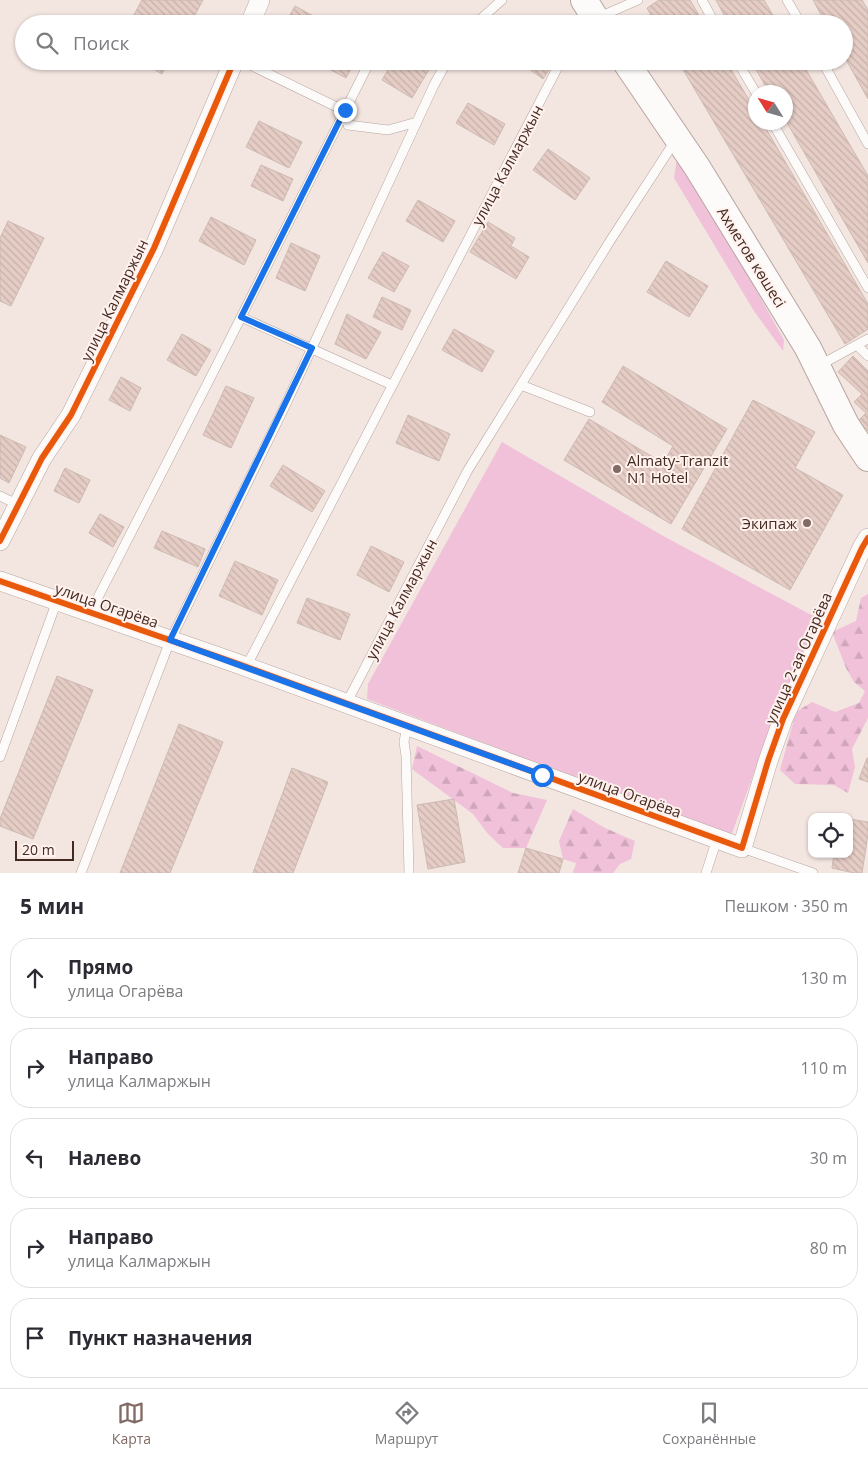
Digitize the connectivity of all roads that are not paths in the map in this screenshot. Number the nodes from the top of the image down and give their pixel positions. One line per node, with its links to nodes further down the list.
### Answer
1 (260, 0): 6 (street)
2 (502, 0): 7 (lane)
3 (638, 0): 8 (lane)
4 (702, 0): 9 (lane)
5 (787, 0): 10 (lane)
6 (254, 15)
7 (485, 15)
8 (595, 15)
9 (710, 15)
10 (796, 15)
11 (230, 70): 37 (street, улица Калмаржын)
12 (261, 70): 20 (lane)
13 (365, 70): 20 (lane)
14 (443, 70): 21 (lane)
15 (556, 70): 32 (lane, улица Калмаржын)
16 (631, 70): 23 (main road, Ахметов көшесі)
17 (742, 70): 19 (lane)
18 (827, 70): 24 (lane)
19 (751, 85)
20 (345, 110): 21 (lane); 26 (lane)
21 (417, 122): 29 (lane)
22 (777, 130): 25 (lane)
23 (678, 138): 31 (main road, Ахметов көшесі); 33 (lane, улица Калмаржын)
24 (868, 144)
25 (868, 288)
26 (241, 317): 29 (lane); 42 (lane)
27 (868, 339): 28 (lane)
28 (857, 345): 30 (lane); 31 (lane)
29 (312, 348): 32 (lane); 43 (lane)
30 (868, 356)
31 (817, 367): 35 (main road, Ахметов көшесі)
32 (392, 385): 44 (lane, улица Калмаржын)
33 (521, 385): 34 (lane); 45 (lane, улица Калмаржын)
34 (590, 412)
35 (868, 458)
36 (0, 496): 37 (lane)
37 (18, 505): 39 (street, улица Калмаржын)
38 (868, 538): 49 (street, улица 2-ая Огарёва)
39 (0, 541)
40 (0, 581): 41 (street, улица Огарёва)
41 (57, 601): 42 (street, улица Огарёва); 47 (lane)
42 (90, 613): 43 (street, улица Огарёва)
43 (170, 640): 44 (street, улица Огарёва); 50 (lane)
44 (246, 667): 45 (street, улица Огарёва)
45 (346, 704): 46 (street, улица Огарёва)
46 (407, 725): 48 (street, улица Огарёва); 51 (lane)
47 (0, 757)
48 (717, 839): 49 (street, улица Огарёва); 52 (lane)
49 (742, 848): 53 (lane)
50 (81, 873)
51 (409, 873)
52 (706, 873)
53 (813, 873)

